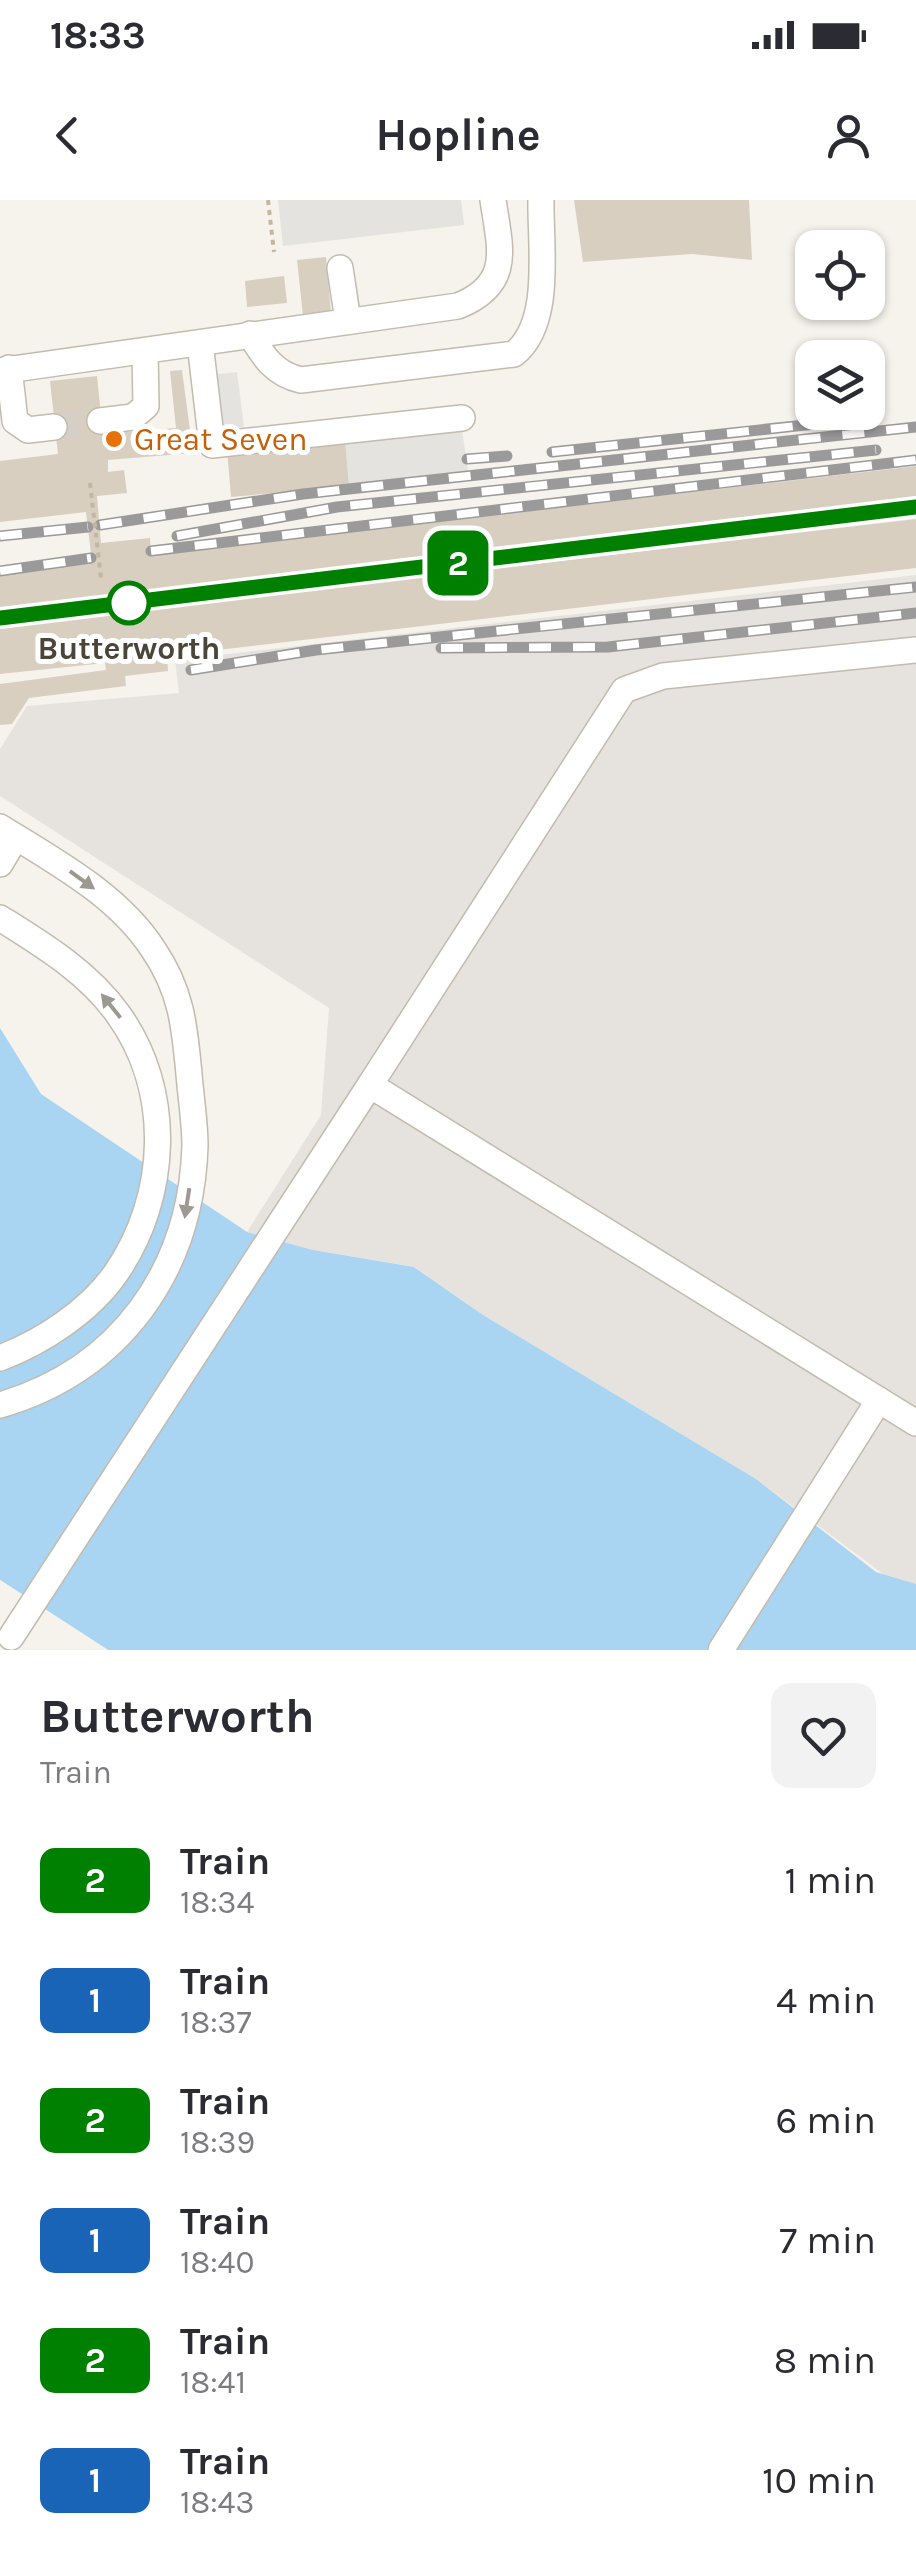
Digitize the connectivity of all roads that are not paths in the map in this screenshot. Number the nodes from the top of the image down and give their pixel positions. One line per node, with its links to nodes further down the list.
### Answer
1 (493, 200): 4 (lane)
2 (541, 200): 5 (lane)
3 (340, 268): 4 (lane)
4 (348, 321): 5 (lane)
5 (250, 334): 6 (lane)
6 (200, 343): 7 (lane); 9 (lane)
7 (145, 352): 8 (lane); 10 (lane)
8 (5, 370): 11 (lane)
9 (462, 418)
10 (100, 421)
11 (54, 427)
12 (916, 650): 16 (lane)
13 (8, 832): 14 (lane); 18 (lane, one-way to 18)
14 (0, 864)
15 (0, 918): 17 (lane, one-way to 15)
16 (366, 1092): 20 (lane); 23 (lane)
17 (84, 1307): 18 (lane); 19 (lane)
18 (117, 1340): 21 (lane)
19 (0, 1358)
20 (879, 1400): 22 (lane); 24 (lane)
21 (0, 1405)
22 (916, 1423)
23 (11, 1637)
24 (721, 1650)

